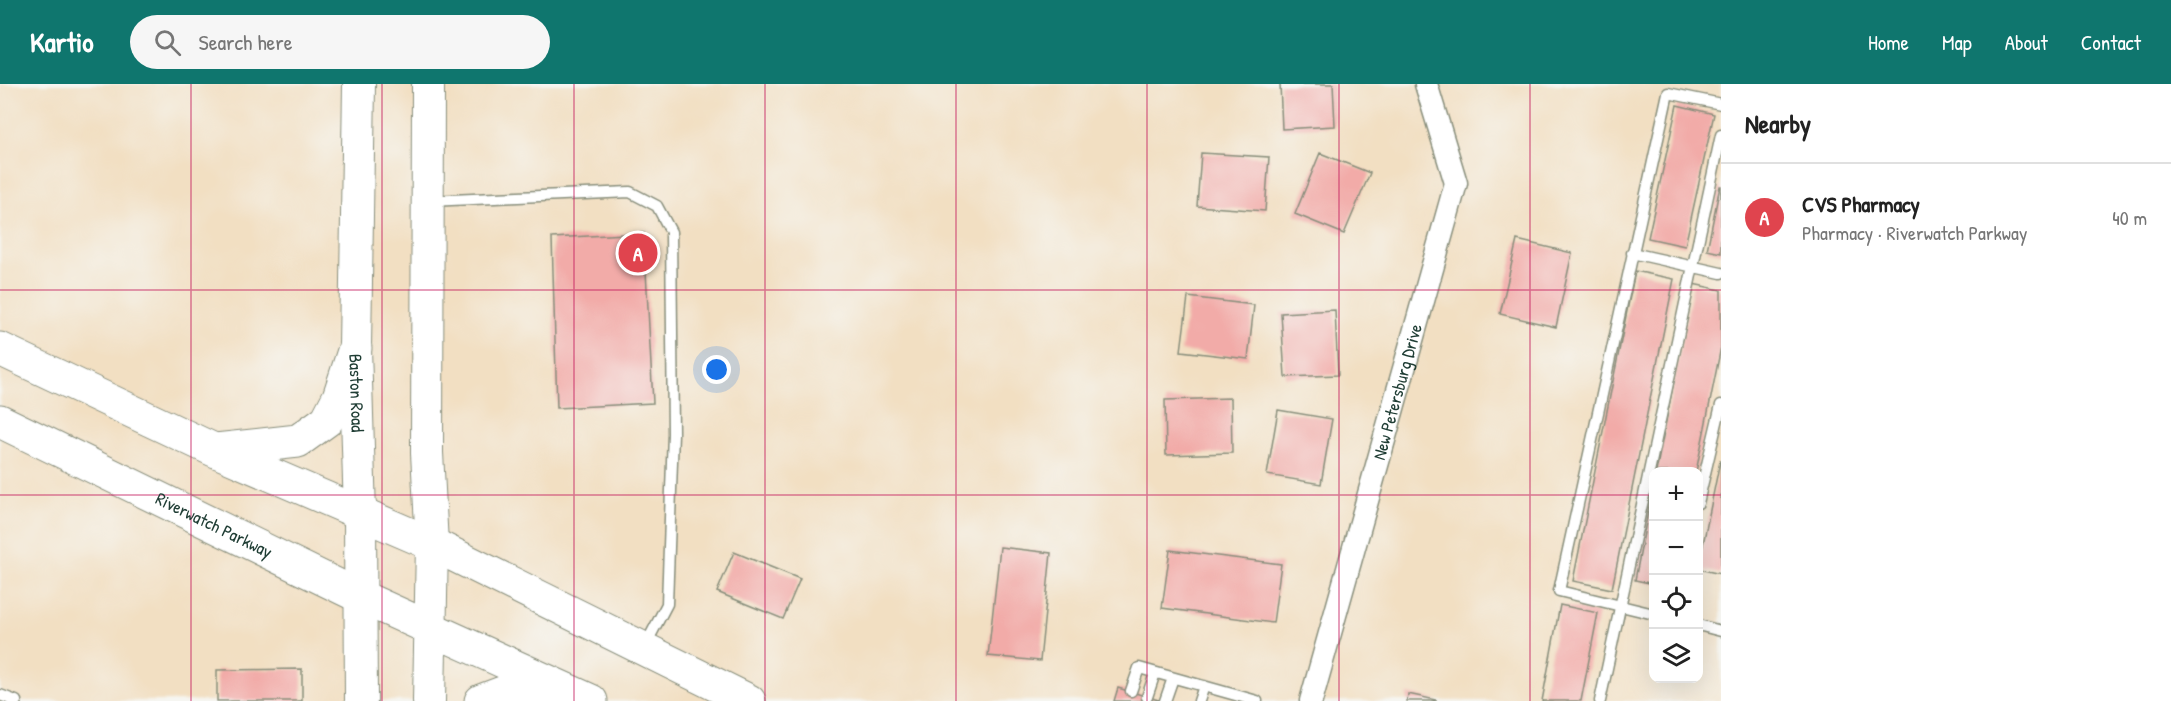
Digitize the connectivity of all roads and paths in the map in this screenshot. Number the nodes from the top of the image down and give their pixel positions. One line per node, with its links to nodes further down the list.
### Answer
1 (359, 84): 10 (main road, Baston Road)
2 (428, 84): 6 (main road)
3 (1426, 84): 40 (street, New Petersburg Drive)
4 (1721, 104): 7 (lane)
5 (1721, 135): 8 (lane)
6 (428, 201): 17 (main road); 24 (lane)
7 (1632, 253): 8 (lane); 19 (lane)
8 (1691, 266): 9 (lane); 19 (lane)
9 (1721, 273)
10 (355, 348): 14 (main road); 16 (main road, Baston Road)
11 (0, 349): 14 (main road)
12 (1721, 405): 15 (lane)
13 (0, 421): 18 (main road, Riverwatch Parkway)
14 (214, 450): 16 (main road)
15 (1703, 482)
16 (360, 514): 17 (main road); 18 (main road, Baston Road)
17 (432, 544): 22 (main road); 24 (main road)
18 (362, 597): 22 (main road, Riverwatch Parkway); 33 (main road, Baston Road)
19 (1619, 606): 20 (lane); 41 (lane)
20 (1649, 613)
21 (1703, 626): 23 (lane)
22 (430, 629): 29 (main road, Riverwatch Parkway); 34 (main road)
23 (1721, 631)
24 (644, 649): 36 (main road)
25 (1155, 673): 26 (lane); 28 (lane); 31 (lane)
26 (1173, 678): 27 (lane); 37 (lane)
27 (1204, 686): 30 (lane); 38 (lane)
28 (1131, 692)
29 (580, 696): 35 (main road)
30 (1221, 696): 32 (lane)
31 (1147, 697)
32 (1245, 699): 39 (lane)
33 (361, 701)
34 (429, 701)
35 (481, 701)
36 (749, 701)
37 (1165, 701)
38 (1199, 701)
39 (1257, 701)
40 (1311, 701)
41 (1600, 701)

